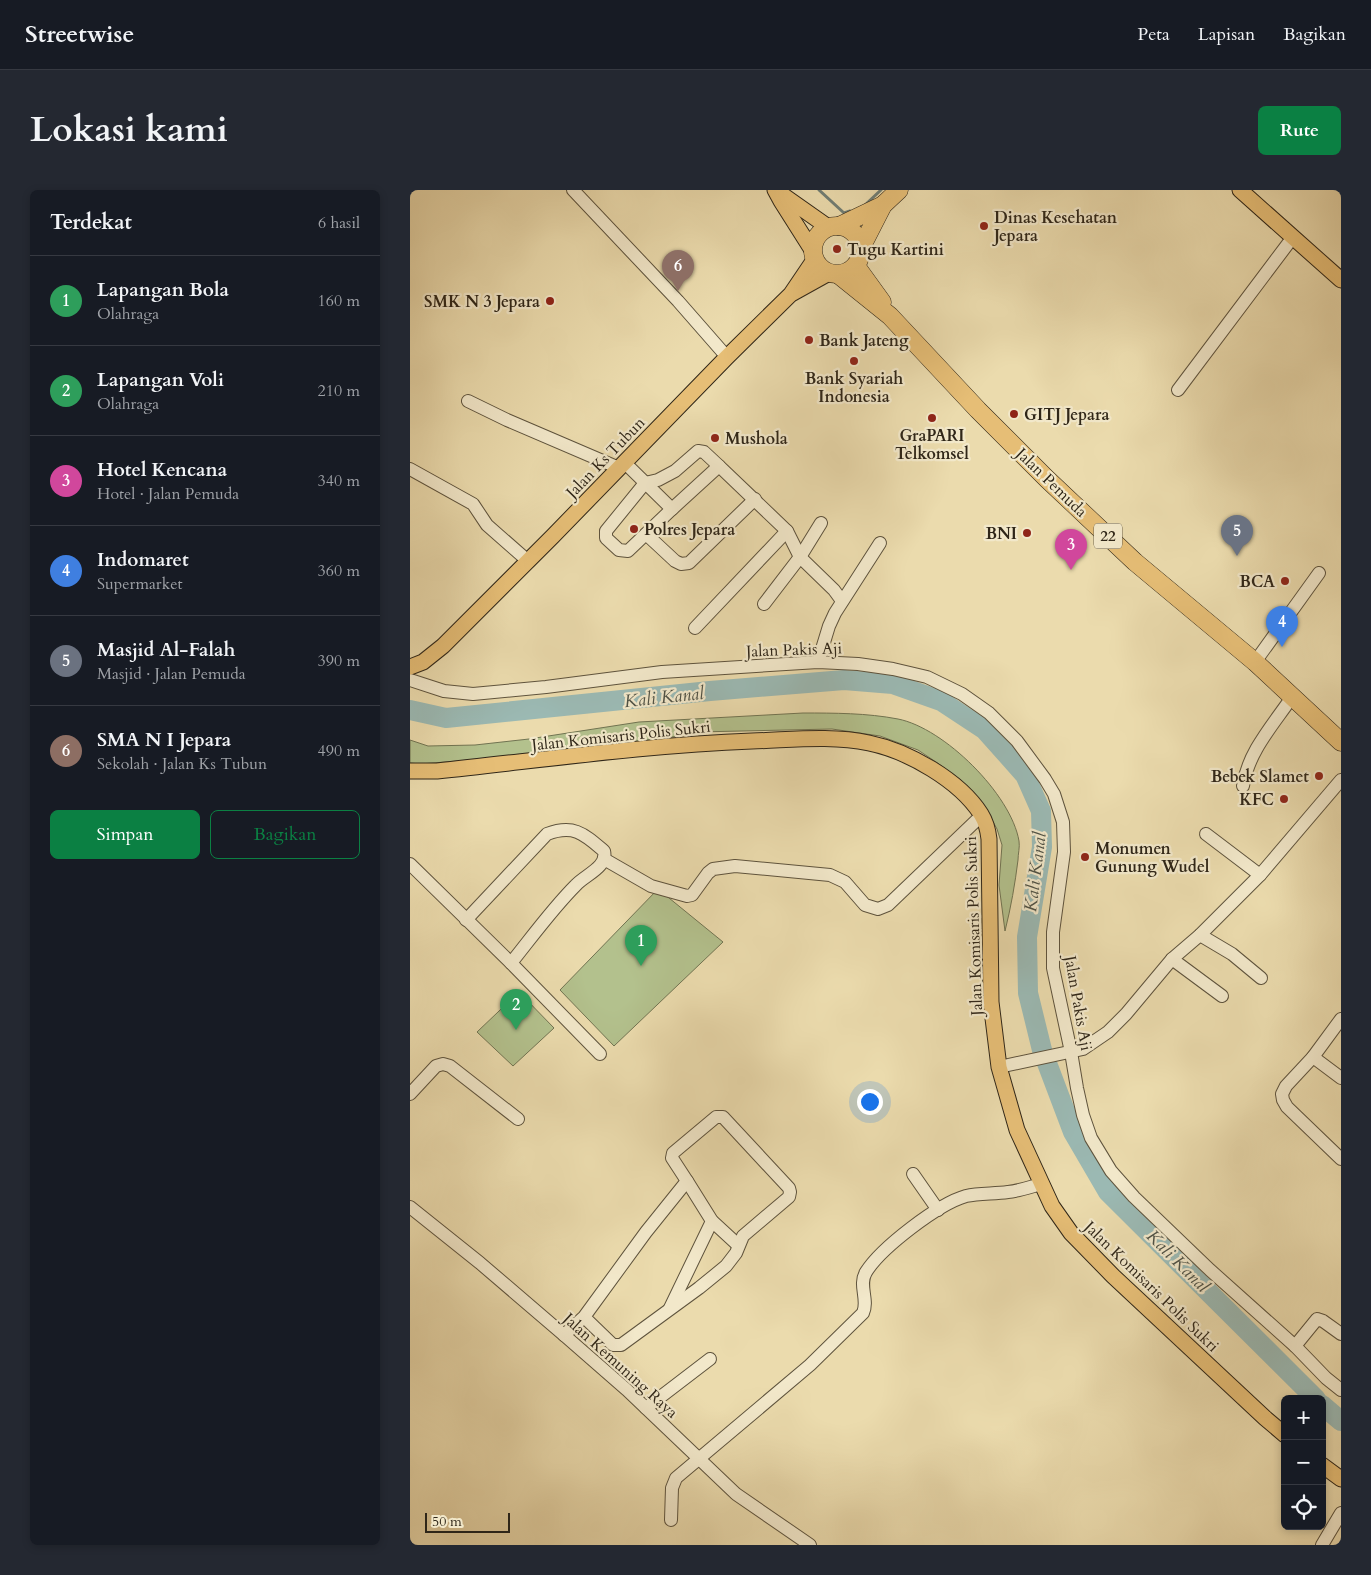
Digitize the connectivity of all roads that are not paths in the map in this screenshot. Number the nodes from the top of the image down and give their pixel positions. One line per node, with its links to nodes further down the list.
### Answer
1 (573, 190): 15 (street)
2 (776, 190): 6 (main road); 9 (main road)
3 (1240, 190): 7 (main road)
4 (896, 191): 5 (highway)
5 (883, 206): 6 (highway); 8 (highway)
6 (833, 226): 8 (highway); 9 (highway)
7 (1293, 238): 12 (main road); 16 (street)
8 (862, 246): 10 (highway)
9 (813, 255): 11 (highway, 22); 13 (main road, Jalan Ks Tubun)
10 (856, 266): 11 (highway); 14 (highway, 22)
11 (834, 274): 13 (main road); 14 (highway, Jalan Pemuda / 22)
12 (1341, 280)
13 (791, 294): 15 (main road, Jalan Ks Tubun)
14 (890, 316): 35 (highway, Jalan Pemuda / 22)
15 (727, 357): 18 (main road, Jalan Ks Tubun)
16 (1178, 390)
17 (468, 401): 18 (street)
18 (621, 465): 21 (street); 29 (main road, Jalan Ks Tubun)
19 (719, 466): 21 (street); 22 (street); 23 (street)
20 (410, 469): 29 (street)
21 (645, 483): 23 (street); 26 (street)
22 (755, 499): 25 (street); 26 (street)
23 (672, 509): 26 (street)
24 (821, 523): 28 (street)
25 (787, 531): 28 (street); 33 (street)
26 (646, 534)
27 (880, 543): 31 (street)
28 (800, 557): 31 (street); 32 (street)
29 (528, 561): 36 (main road, Jalan Ks Tubun)
30 (1319, 572): 35 (street)
31 (842, 601): 34 (street)
32 (764, 604)
33 (695, 628)
34 (818, 662): 37 (street, Jalan Pakis Aji); 55 (street, Jalan Pakis Aji)
35 (1255, 662): 38 (highway, Jalan Pemuda / 22)
36 (410, 667)
37 (410, 680)
38 (1292, 697): 39 (highway, Jalan Pemuda / 22); 42 (street)
39 (1341, 742)
40 (410, 771): 43 (main road, Jalan Komisaris Polis Sukri)
41 (1341, 780): 47 (street)
42 (1243, 786)
43 (982, 815): 45 (street); 58 (main road, Jalan Komisaris Polis Sukri)
44 (1206, 834): 47 (street)
45 (604, 860): 48 (street); 51 (street)
46 (410, 864): 48 (street)
47 (1260, 875): 49 (street)
48 (466, 920): 51 (street)
49 (1200, 935): 50 (street); 52 (street)
50 (1172, 959): 53 (street); 55 (street)
51 (511, 963): 56 (street)
52 (1261, 978)
53 (1222, 996)
54 (1341, 1019): 57 (street)
55 (1072, 1052): 58 (street); 74 (street, Jalan Pakis Aji)
56 (600, 1054)
57 (1313, 1056): 59 (street); 62 (street)
58 (1004, 1066): 65 (main road, Jalan Komisaris Polis Sukri)
59 (1341, 1078)
60 (410, 1094): 61 (street)
61 (518, 1120)
62 (1341, 1160)
63 (913, 1174): 67 (street)
64 (687, 1181): 68 (street); 69 (street); 71 (street)
65 (1041, 1184): 67 (street); 78 (main road, Jalan Komisaris Polis Sukri)
66 (410, 1208): 73 (street, Jalan Kemuning Raya)
67 (938, 1210): 79 (street)
68 (712, 1221): 69 (street); 70 (street)
69 (738, 1245): 70 (street)
70 (669, 1311): 71 (street)
71 (584, 1317): 73 (street)
72 (1341, 1334): 74 (street)
73 (564, 1335): 77 (street, Jalan Kemuning Raya)
74 (1295, 1346): 76 (street, Jalan Pakis Aji)
75 (710, 1359): 77 (street)
76 (1341, 1390)
77 (646, 1408): 79 (street, Jalan Kemuning Raya)
78 (1281, 1431)
79 (699, 1459): 83 (street); 84 (street, Jalan Kemuning Raya)
80 (1326, 1468): 81 (main road)
81 (1341, 1479)
82 (1341, 1513): 85 (street)
83 (671, 1520)
84 (810, 1545)
85 (1322, 1545)

